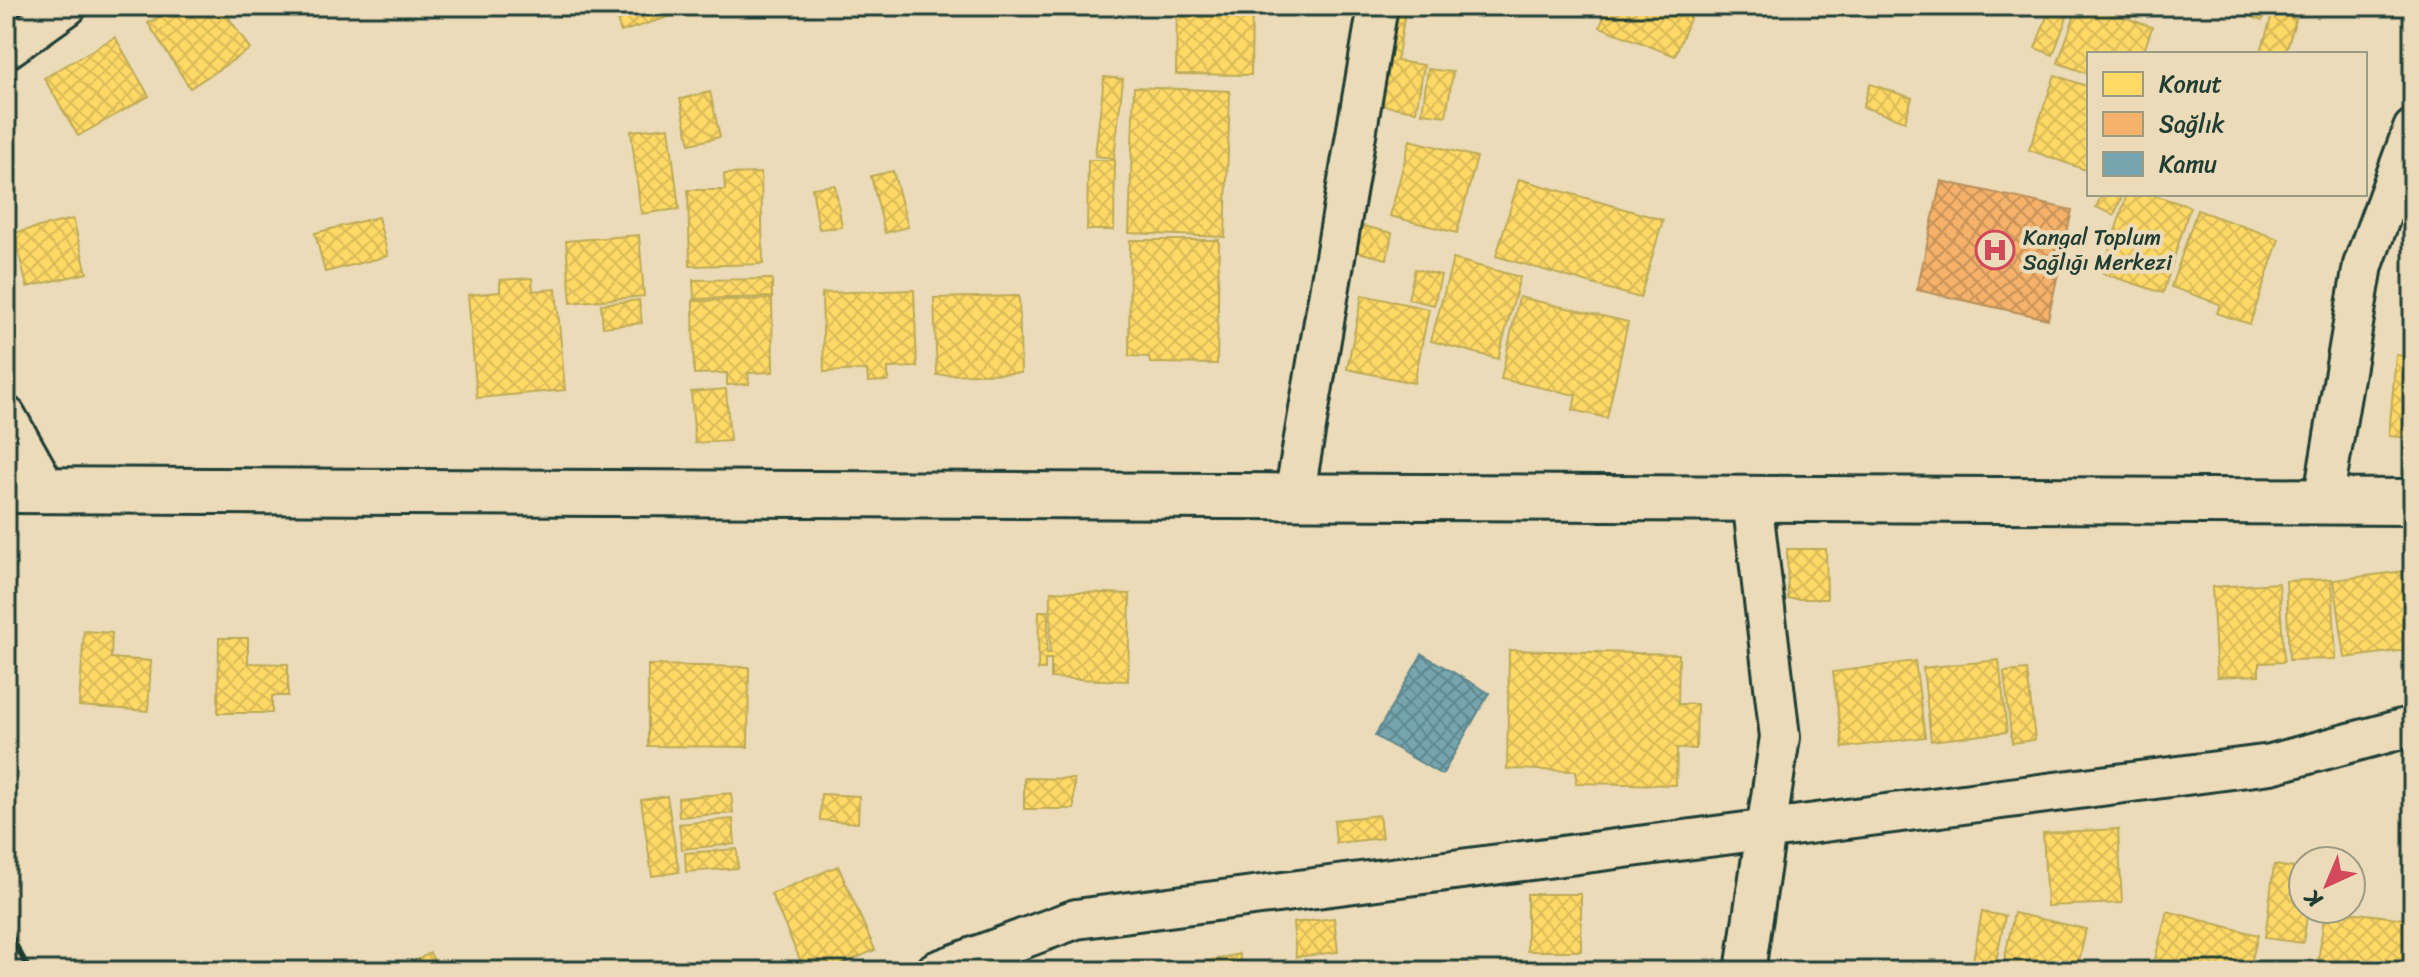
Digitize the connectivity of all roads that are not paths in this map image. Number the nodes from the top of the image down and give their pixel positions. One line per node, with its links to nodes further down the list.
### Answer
1 (67, 6): 3 (street)
2 (1378, 6): 7 (street)
3 (6, 49)
4 (2413, 129): 9 (street)
5 (6, 416): 6 (street)
6 (27, 491): 7 (street)
7 (1294, 497): 8 (street)
8 (1752, 499): 9 (street); 12 (street)
9 (2323, 501): 10 (street)
10 (2413, 502)
11 (2413, 726): 12 (street)
12 (1766, 829): 13 (street); 14 (street)
13 (936, 971)
14 (1745, 971)

